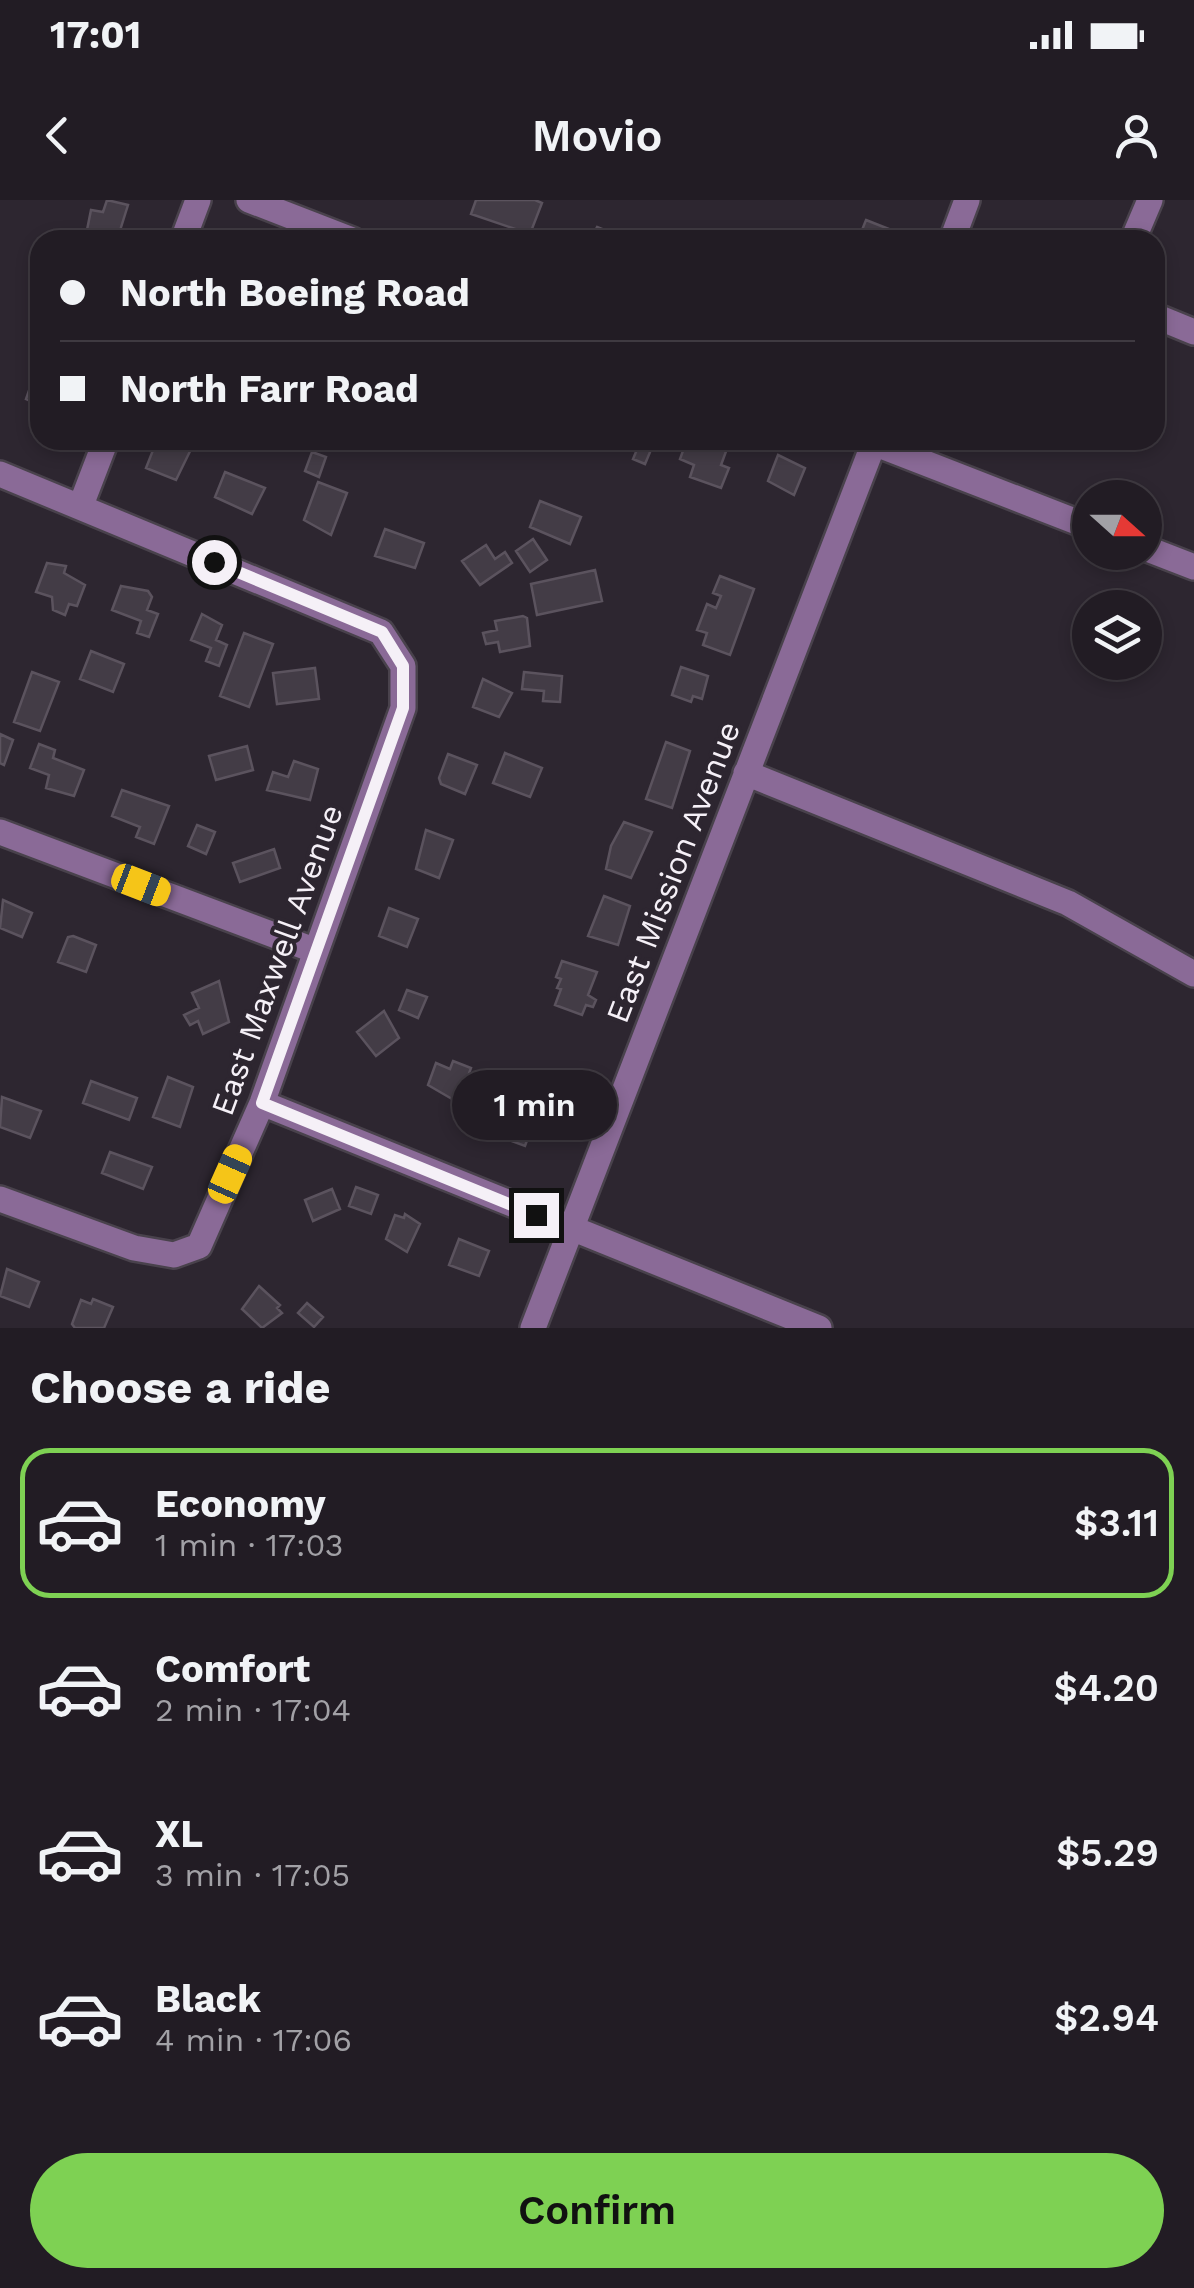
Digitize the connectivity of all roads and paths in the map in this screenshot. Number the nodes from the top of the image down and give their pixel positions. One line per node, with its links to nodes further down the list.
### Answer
1 (198, 200): 5 (street)
2 (249, 200): 6 (street)
3 (966, 200): 7 (street)
4 (1150, 200): 8 (street)
5 (186, 230)
6 (326, 230)
7 (958, 230)
8 (1137, 230)
9 (1165, 320): 10 (street)
10 (1194, 332)
11 (102, 450): 15 (street)
12 (869, 450): 19 (street, East Mission Avenue)
13 (895, 450): 16 (street)
14 (0, 474): 15 (street)
15 (81, 505): 21 (street, East Maxwell Avenue)
16 (1072, 519)
17 (1162, 555): 18 (street)
18 (1194, 567)
19 (746, 773): 22 (street); 25 (street, East Mission Avenue)
20 (0, 832): 21 (street)
21 (316, 951): 23 (street, East Maxwell Avenue)
22 (1194, 974)
23 (262, 1103): 24 (street, East Maxwell Avenue); 25 (street)
24 (0, 1199)
25 (570, 1229): 26 (street, East Mission Avenue); 27 (street)
26 (533, 1328)
27 (819, 1328)

